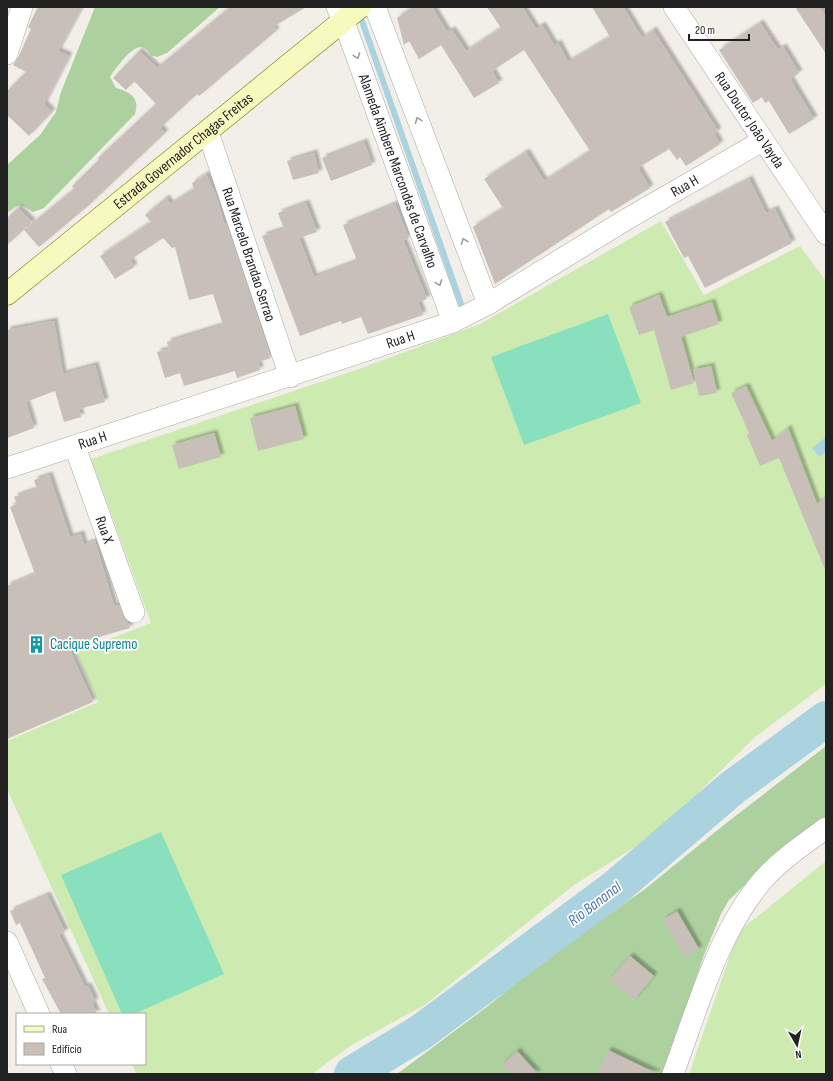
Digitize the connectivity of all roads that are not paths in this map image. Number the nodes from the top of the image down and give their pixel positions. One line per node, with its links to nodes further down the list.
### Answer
1 (22, 7): 5 (street)
2 (375, 7): 10 (street, one-way to 2)
3 (674, 7): 7 (street, Rua Doutor João Vayda)
4 (347, 11): 6 (main road, Estrada Governador Chagas Freitas); 11 (street, Alameda Aimbere Marcondes de Carvalho, one-way to 11)
5 (7, 54)
6 (208, 132): 9 (main road, Estrada Governador Chagas Freitas); 12 (street, Rua Marcelo Brandao Serrao)
7 (762, 141): 8 (street, Rua Doutor João Vayda); 10 (street, Rua H)
8 (822, 220)
9 (7, 294)
10 (488, 304): 11 (street, Rua H)
11 (453, 322): 12 (street, Rua H)
12 (290, 377): 13 (street, Rua H)
13 (75, 447): 14 (street, Rua H); 15 (street, Rua X)
14 (7, 468)
15 (134, 612)
16 (826, 828): 21 (street)
17 (7, 942): 18 (street)
18 (39, 1013)
19 (62, 1065): 20 (street)
20 (66, 1074)
21 (672, 1074)

